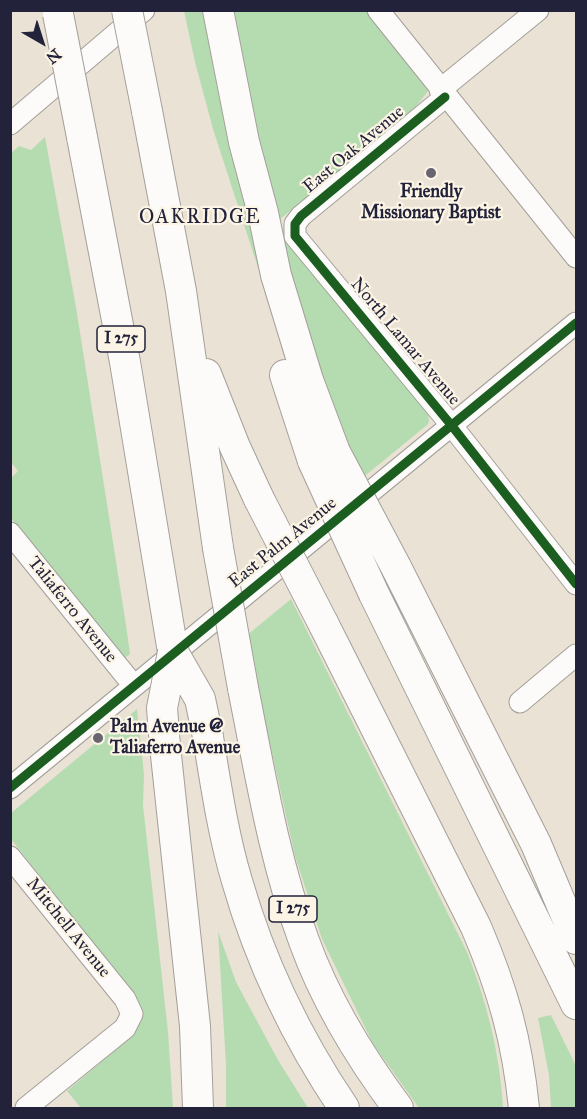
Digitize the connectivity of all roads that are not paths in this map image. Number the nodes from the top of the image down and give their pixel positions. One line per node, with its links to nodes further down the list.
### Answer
1 (127, 10): 11 (highway, I 275, bridge)
2 (144, 10): 8 (street)
3 (378, 10): 7 (street)
4 (538, 10): 7 (street, East Oak Avenue)
5 (57, 12): 17 (highway, I 275, bridge)
6 (220, 21): 14 (highway)
7 (443, 93): 9 (street, East Oak Avenue); 10 (street)
8 (10, 124)
9 (295, 236): 13 (street, North Lamar Avenue)
10 (576, 257)
11 (181, 291): 28 (highway, I 275, bridge); 29 (highway, bridge)
12 (576, 323): 13 (street, East Palm Avenue)
13 (452, 426): 16 (street, North Lamar Avenue); 19 (street, East Palm Avenue)
14 (324, 456): 23 (highway, bridge); 24 (highway, bridge)
15 (10, 534): 19 (street, Taliaferro Avenue)
16 (576, 584)
17 (172, 652): 26 (highway, bridge); 27 (highway, I 275, bridge)
18 (576, 655): 20 (street)
19 (134, 686): 21 (street, East Palm Avenue)
20 (520, 702)
21 (10, 788)
22 (10, 857): 25 (street, Mitchell Avenue)
23 (575, 934)
24 (576, 1004)
25 (26, 1108)
26 (198, 1108)
27 (344, 1108)
28 (398, 1108)
29 (524, 1108)

